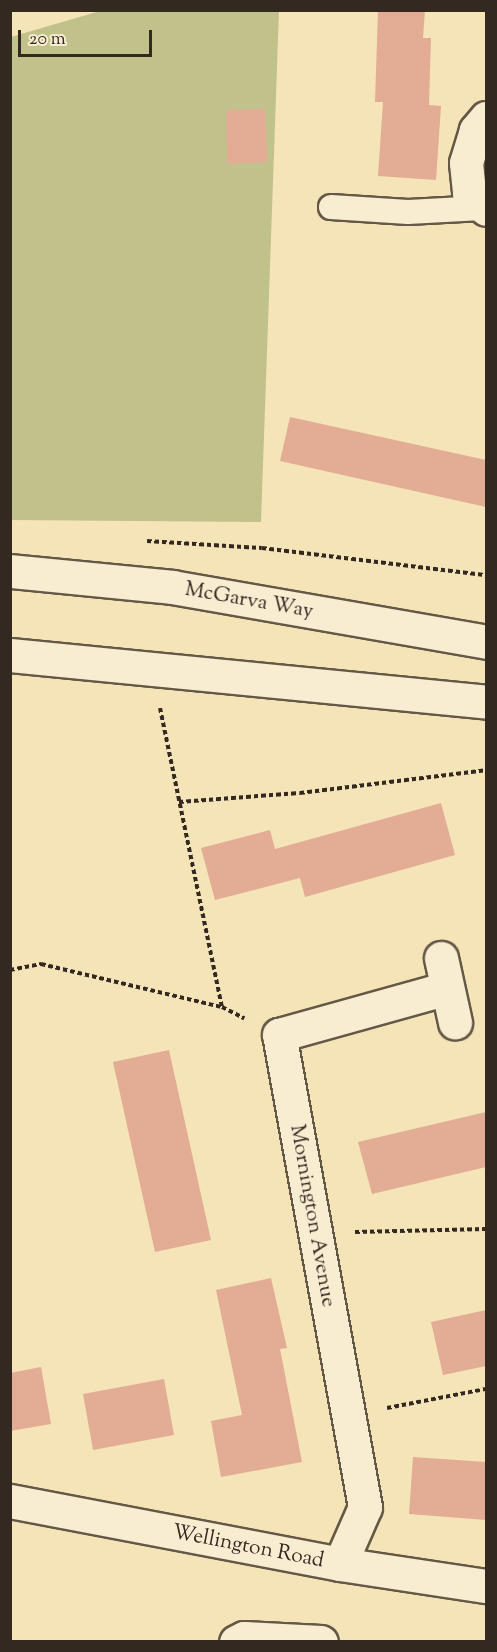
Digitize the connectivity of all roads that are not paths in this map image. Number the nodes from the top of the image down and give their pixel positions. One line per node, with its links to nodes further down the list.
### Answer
1 (486, 118): 3 (street)
2 (331, 207): 3 (lane)
3 (484, 209)
4 (10, 572): 5 (street, McGarva Way)
5 (486, 642)
6 (10, 655): 7 (street)
7 (486, 702)
8 (455, 1022): 10 (street, Mornington Avenue)
9 (10, 1501): 10 (street, Wellington Road)
10 (340, 1564): 11 (street, Wellington Road)
11 (486, 1586)
12 (236, 1641): 13 (street)
13 (321, 1641)

